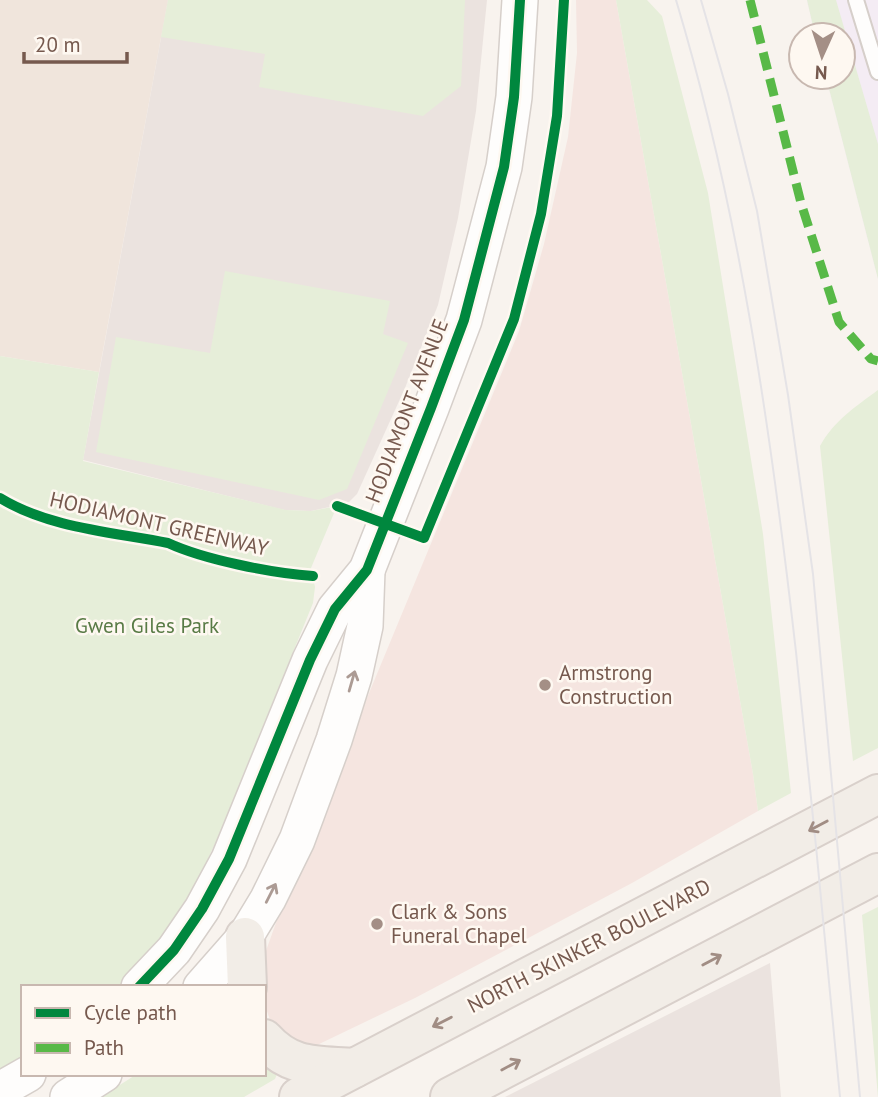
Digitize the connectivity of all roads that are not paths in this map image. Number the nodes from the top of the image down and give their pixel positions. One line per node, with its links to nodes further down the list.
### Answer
1 (520, 0): 4 (street, HODIAMONT AVENUE)
2 (856, 0): 3 (lane)
3 (878, 72)
4 (367, 570): 7 (street, HODIAMONT AVENUE, one-way to 4); 8 (street, HODIAMONT AVENUE)
5 (878, 794): 12 (main road, NORTH SKINKER BOULEVARD, one-way to 12)
6 (878, 873): 18 (main road, one-way to 6)
7 (245, 937): 9 (street, HODIAMONT AVENUE); 10 (main road)
8 (141, 985)
9 (203, 985)
10 (247, 985)
11 (266, 1041): 12 (main road)
12 (354, 1068): 17 (main road, NORTH SKINKER BOULEVARD)
13 (24, 1076): 15 (street)
14 (101, 1076): 16 (street)
15 (0, 1090)
16 (68, 1097)
17 (299, 1097)
18 (450, 1097)

